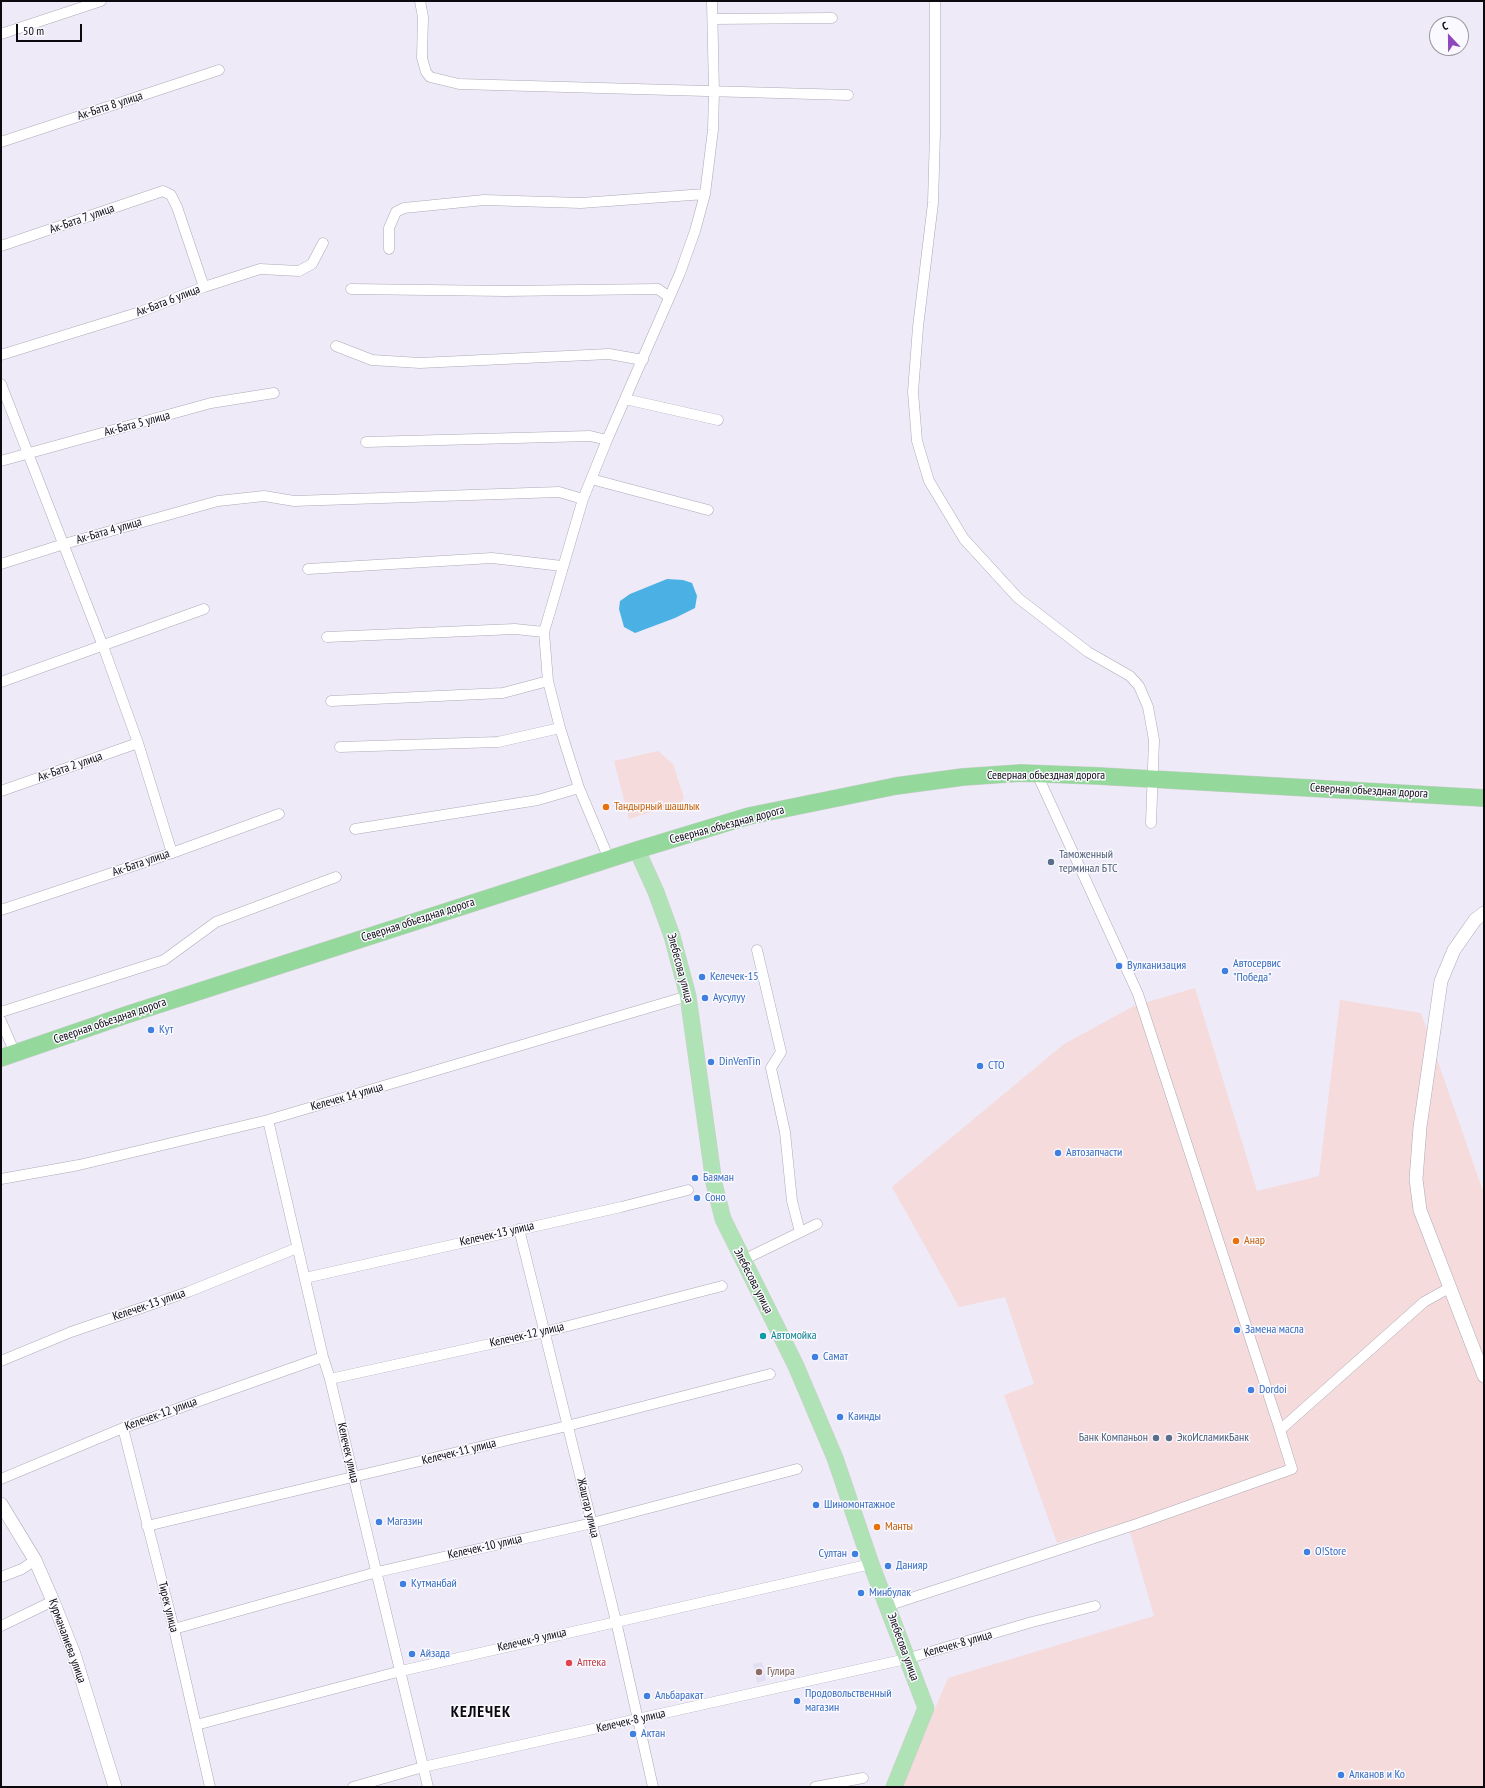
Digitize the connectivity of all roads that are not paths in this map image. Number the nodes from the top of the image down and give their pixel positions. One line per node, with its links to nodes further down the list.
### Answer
1 (101, 1): 7 (street)
2 (420, 1): 9 (street)
3 (712, 1): 6 (street)
4 (935, 1): 52 (street)
5 (832, 18): 6 (street)
6 (713, 19): 9 (street)
7 (1, 34)
8 (219, 70): 11 (street, Ак-Бата 8 улица)
9 (714, 92): 10 (street); 12 (street)
10 (848, 95)
11 (1, 142)
12 (705, 194): 15 (street); 18 (street)
13 (323, 243): 16 (street, Ак-Бата 6 улица)
14 (1, 246): 16 (street, Ак-Бата 7 улица)
15 (389, 249)
16 (204, 286): 20 (street, Ак-Бата 6 улица)
17 (351, 289): 18 (street)
18 (669, 297): 21 (street)
19 (336, 346): 21 (street)
20 (1, 355)
21 (643, 360): 24 (street)
22 (1, 384): 28 (street)
23 (274, 393): 28 (street, Ак-Бата 5 улица)
24 (625, 399): 25 (street); 26 (street)
25 (718, 420)
26 (607, 440): 27 (street); 30 (street)
27 (366, 442)
28 (27, 454): 29 (street, Ак-Бата 5 улица); 33 (street)
29 (1, 461)
30 (591, 479): 31 (street); 32 (street)
31 (583, 499): 33 (street, Ак-Бата 4 улица); 35 (street)
32 (708, 510)
33 (64, 544): 34 (street, Ак-Бата 4 улица); 40 (street)
34 (1, 564)
35 (562, 566): 36 (street); 38 (street)
36 (308, 569)
37 (204, 609): 40 (street)
38 (544, 632): 39 (street); 41 (street)
39 (327, 637)
40 (103, 646): 42 (street); 45 (street)
41 (548, 681): 43 (street); 44 (street)
42 (1, 682)
43 (331, 701)
44 (560, 728): 46 (street); 48 (street)
45 (138, 744): 49 (street, Ак-Бата 2 улица); 55 (street)
46 (340, 747)
47 (1037, 774): 50 (highway, Северная объездная дорога); 54 (highway, Северная объездная дорога); 84 (street)
48 (580, 788): 53 (street); 56 (street)
49 (1, 791)
50 (1484, 798)
51 (279, 814): 55 (street, Ак-Бата улица)
52 (1152, 823)
53 (355, 829)
54 (637, 850): 56 (highway, Северная объездная дорога); 61 (main road, Элебесова улица)
55 (172, 853): 58 (street, Ак-Бата улица)
56 (609, 859): 64 (highway, Северная объездная дорога)
57 (336, 877): 62 (street)
58 (1, 910)
59 (1484, 913): 75 (street)
60 (758, 950): 70 (street)
61 (688, 996): 65 (street, Келечек 14 улица); 72 (main road, Элебесова улица)
62 (1, 1012)
63 (1, 1021): 64 (street)
64 (8, 1055)
65 (268, 1120): 66 (street, Келечек 14 улица); 71 (street, Келечек улица)
66 (1, 1179)
67 (688, 1190): 69 (street, Келечек-13 улица)
68 (817, 1224): 70 (street)
69 (519, 1229): 73 (street, Келечек-13 улица); 76 (street, Жаштар улица)
70 (800, 1232): 72 (street)
71 (297, 1248): 73 (street, Келечек улица); 78 (street, Келечек-13 улица)
72 (743, 1260): 92 (main road, Элебесова улица)
73 (305, 1278): 77 (street, Келечек улица)
74 (722, 1286): 76 (street, Келечек-12 улица)
75 (1449, 1288): 80 (street); 84 (street)
76 (545, 1332): 81 (street, Келечек-12 улица); 82 (street, Жаштар улица)
77 (323, 1357): 81 (street, Келечек улица); 83 (street, Келечек-12 улица)
78 (1, 1361)
79 (770, 1374): 82 (street, Келечек-11 улица)
80 (1484, 1376)
81 (330, 1379): 86 (street, Келечек улица)
82 (567, 1426): 86 (street, Келечек-11 улица); 89 (street, Жаштар улица)
83 (123, 1428): 87 (street, Келечек-12 улица); 90 (street, Тирек улица)
84 (1280, 1430): 96 (street)
85 (797, 1469): 89 (street, Келечек-10 улица)
86 (353, 1478): 90 (street, Келечек-11 улица); 93 (street, Келечек улица)
87 (1, 1479)
88 (1, 1504): 91 (street, Курманалиева улица)
89 (592, 1523): 93 (street, Келечек-10 улица); 98 (street, Жаштар улица)
90 (148, 1526): 100 (street, Тирек улица)
91 (35, 1560): 94 (street); 95 (street, Курманалиева улица)
92 (871, 1564): 96 (main road, Элебесова улица); 98 (street, Келечек-9 улица)
93 (377, 1572): 100 (street, Келечек-10 улица); 102 (street, Келечек улица)
94 (1, 1577)
95 (53, 1601): 99 (street); 107 (street, Курманалиева улица)
96 (887, 1606): 101 (main road, Элебесова улица)
97 (1095, 1606): 101 (street, Келечек-8 улица)
98 (616, 1620): 102 (street, Келечек-9 улица); 103 (street, Жаштар улица)
99 (1, 1626)
100 (174, 1629): 104 (street, Тирек улица)
101 (906, 1659): 103 (street, Келечек-8 улица); 113 (main road, Элебесова улица)
102 (401, 1671): 104 (street, Келечек-9 улица); 105 (street, Келечек улица)
103 (637, 1719): 105 (street, Келечек-8 улица); 111 (street, Жаштар улица)
104 (196, 1724): 108 (street, Тирек улица)
105 (423, 1767): 109 (street, Келечек-8 улица); 110 (street, Келечек улица)
106 (863, 1778): 112 (street)
107 (115, 1787)
108 (210, 1787)
109 (353, 1787)
110 (428, 1787)
111 (653, 1787)
112 (815, 1787)
113 (894, 1787)

